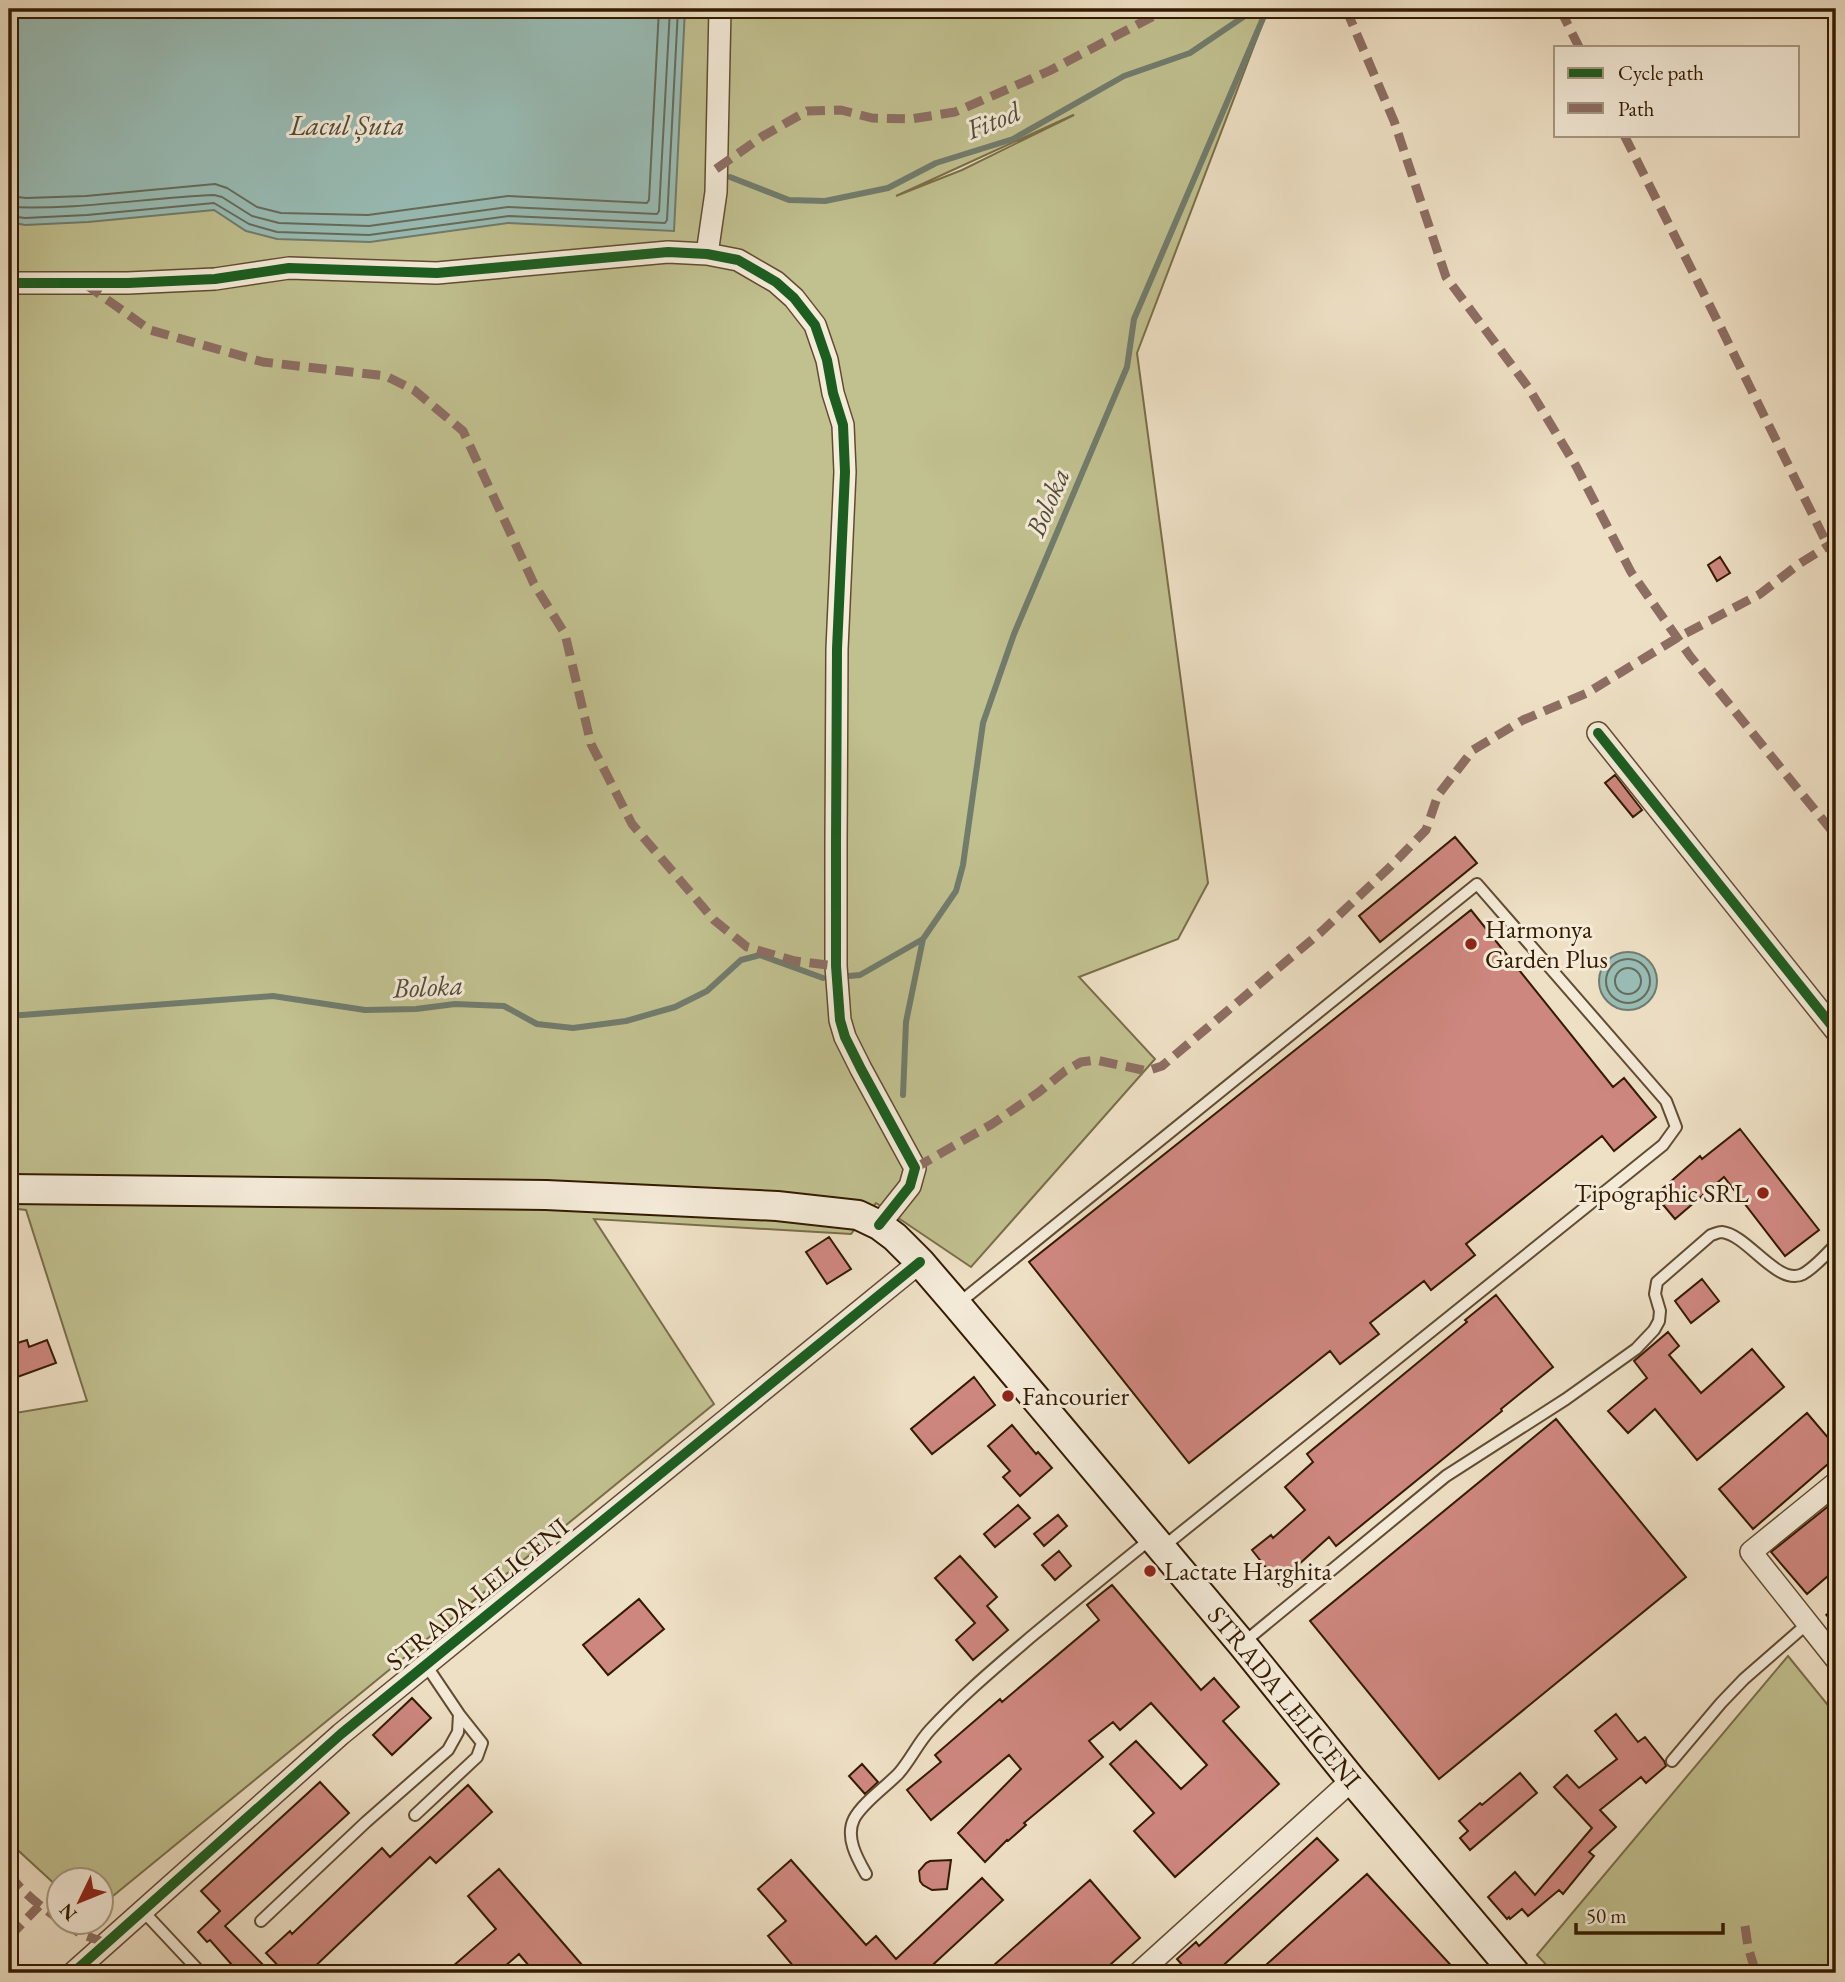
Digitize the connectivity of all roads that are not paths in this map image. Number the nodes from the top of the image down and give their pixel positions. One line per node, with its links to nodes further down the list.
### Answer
1 (720, 9): 2 (street)
2 (707, 254): 3 (street); 7 (street)
3 (9, 283)
4 (1598, 733): 5 (street)
5 (1836, 1031)
6 (9, 1189): 7 (main road, STRADA LELICENI)
7 (879, 1225): 9 (main road, STRADA LELICENI)
8 (1836, 1244): 14 (lane)
9 (920, 1262): 10 (main road, STRADA LELICENI); 16 (street, STRADA LELICENI)
10 (957, 1305): 12 (main road, STRADA LELICENI); 12 (lane)
11 (1836, 1483): 13 (street)
12 (1157, 1543): 14 (main road, STRADA LELICENI); 21 (lane)
13 (1807, 1624): 15 (street); 18 (lane)
14 (1242, 1644): 19 (main road, STRADA LELICENI)
15 (1836, 1659)
16 (426, 1665): 17 (lane); 22 (street, STRADA LELICENI)
17 (459, 1714): 20 (lane); 23 (lane)
18 (1672, 1761)
19 (1352, 1780): 26 (street); 27 (main road, STRADA LELICENI)
20 (415, 1815)
21 (866, 1874)
22 (142, 1910): 24 (street, STRADA LELICENI); 25 (lane)
23 (261, 1922)
24 (73, 1973)
25 (201, 1973)
26 (1139, 1973)
27 (1515, 1973)

